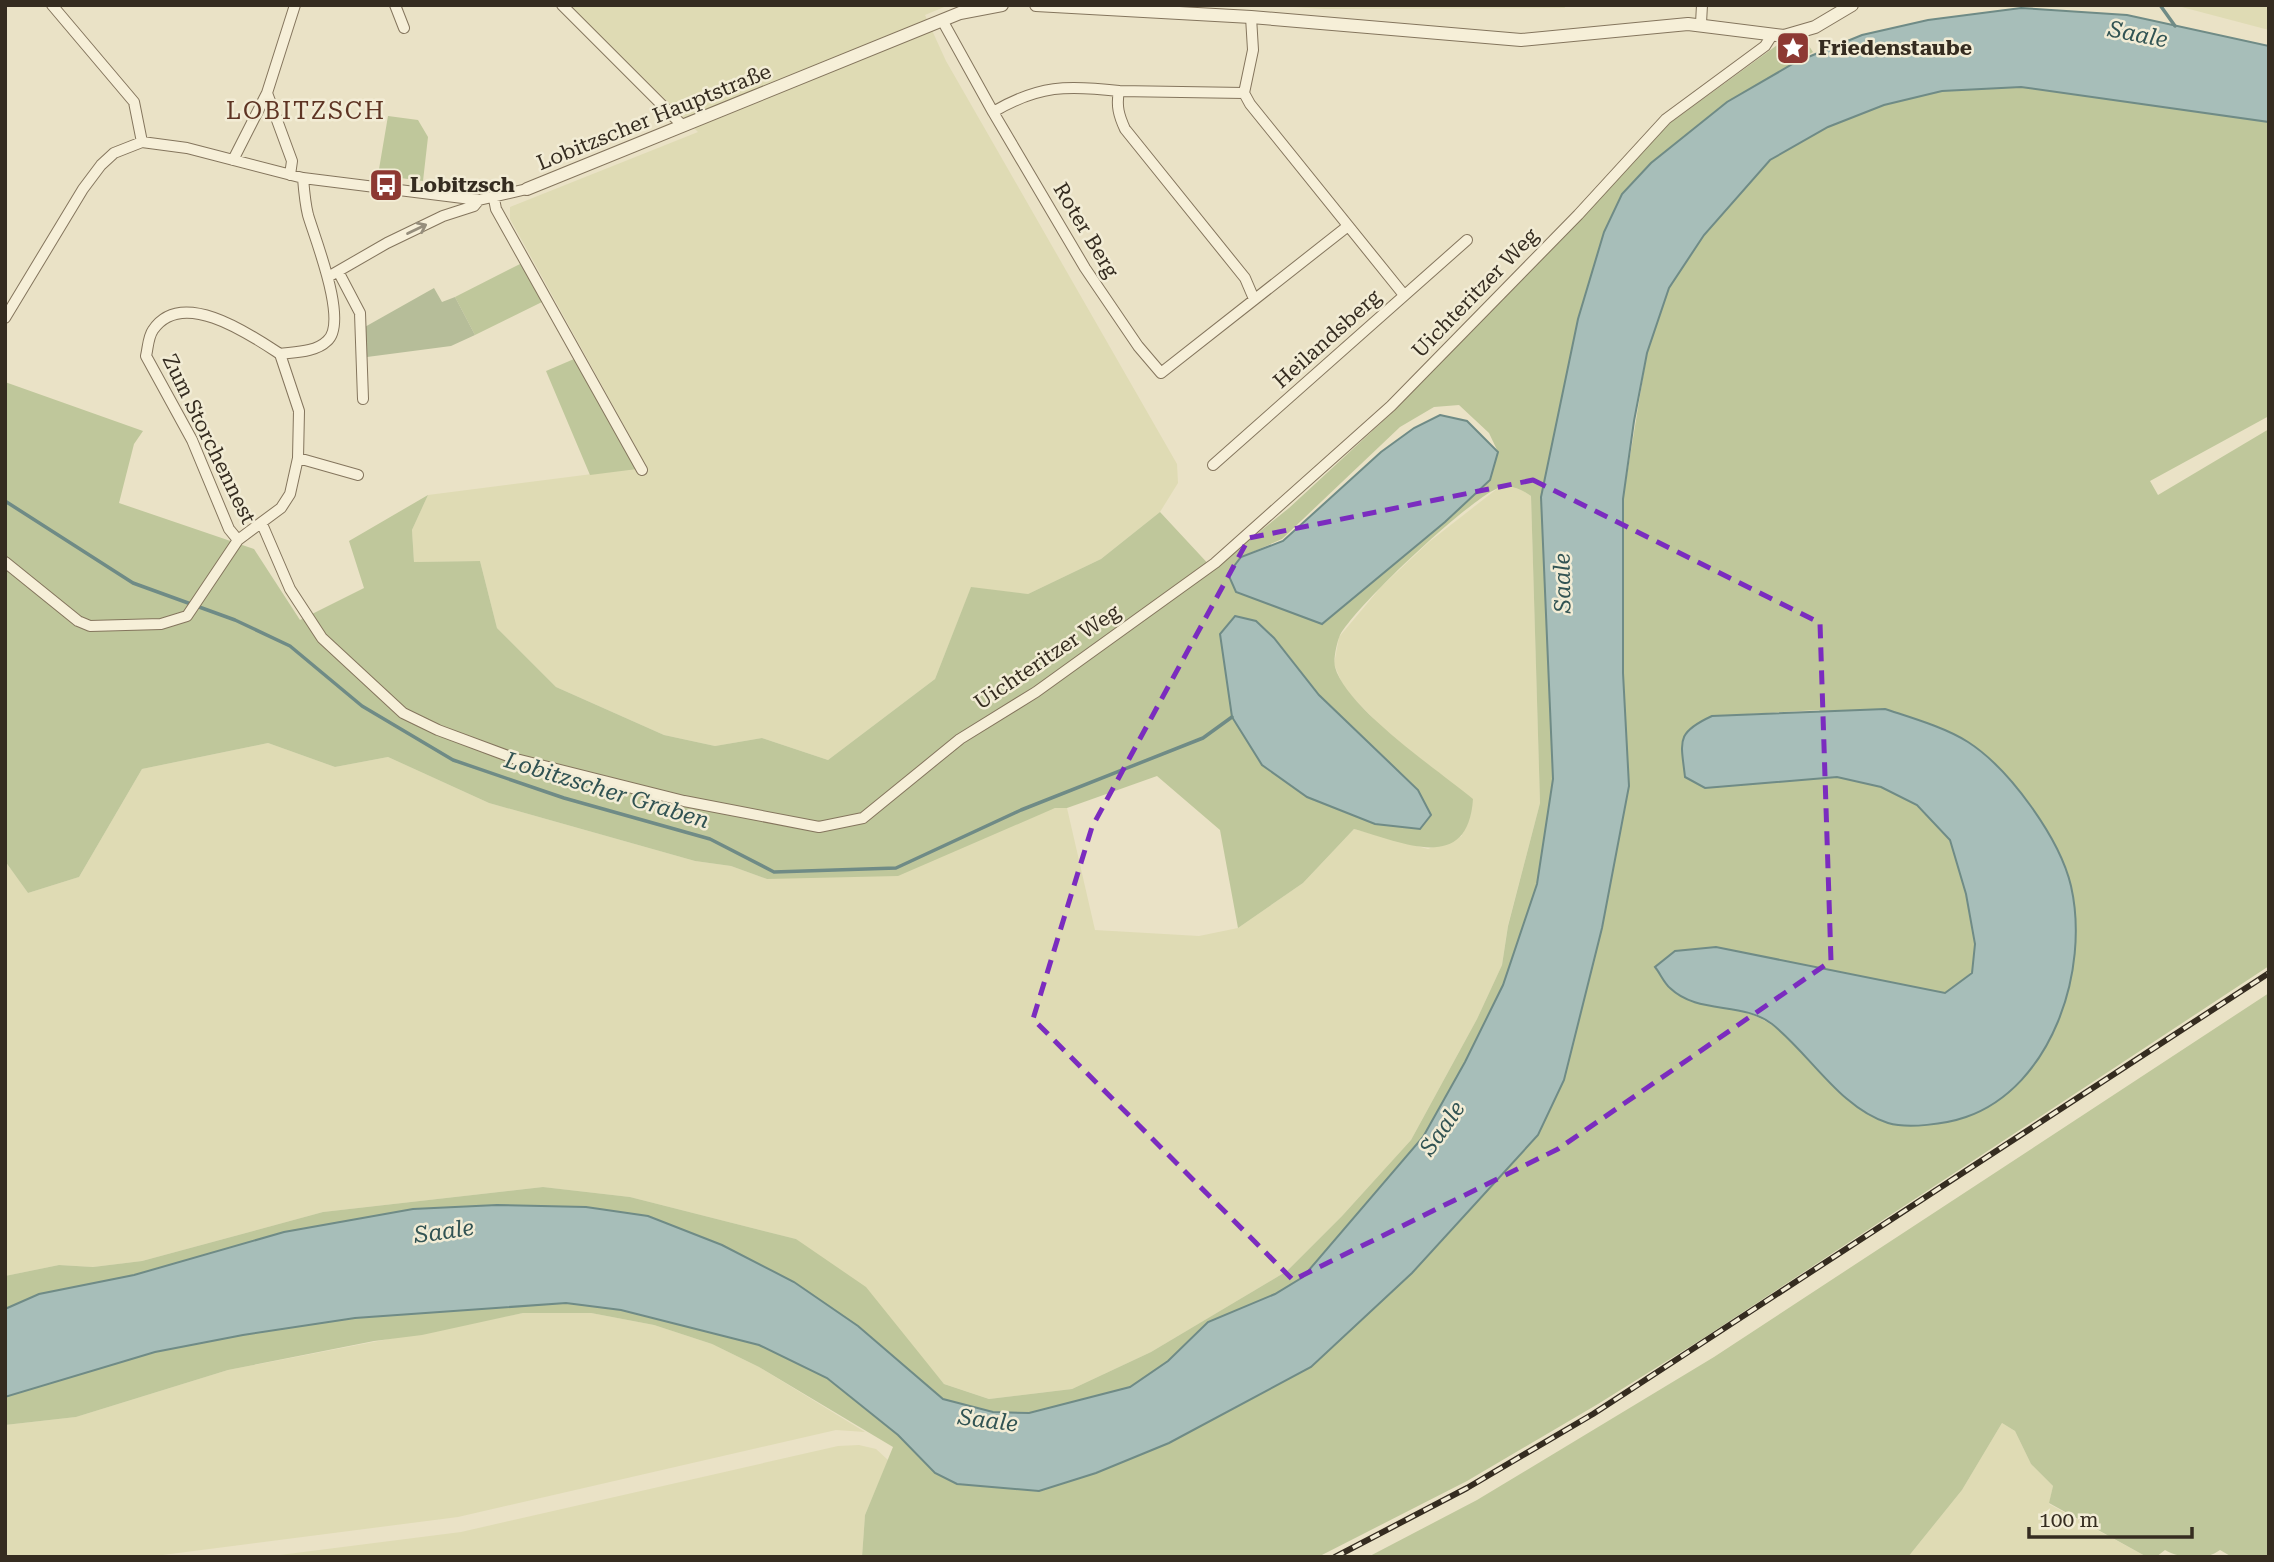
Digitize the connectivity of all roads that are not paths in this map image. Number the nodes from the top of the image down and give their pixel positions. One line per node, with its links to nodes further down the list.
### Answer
1 (52, 5): 19 (street)
2 (295, 5): 15 (street)
3 (395, 5): 12 (street)
4 (562, 5): 18 (street)
5 (1002, 5): 10 (street, Lobitzscher Hauptstraße)
6 (1036, 5): 9 (street)
7 (1702, 5): 11 (street)
8 (1852, 5): 13 (street)
9 (1251, 17): 11 (street); 16 (street)
10 (942, 20): 17 (street); 18 (street, Lobitzscher Hauptstraße)
11 (1701, 23): 13 (street)
12 (404, 28)
13 (1772, 35): 38 (street, Uichteritzer Weg)
14 (1119, 91): 16 (street); 17 (street); 30 (street)
15 (267, 93): 20 (street); 21 (street)
16 (1244, 93): 26 (street)
17 (993, 112): 30 (street, Roter Berg)
18 (683, 126): 23 (street, Lobitzscher Hauptstraße)
19 (142, 142): 20 (street, Lobitzscher Hauptstraße); 31 (street)
20 (233, 160): 21 (street, Lobitzscher Hauptstraße)
21 (290, 175): 22 (street, Lobitzscher Hauptstraße)
22 (303, 177): 25 (street, Lobitzscher Hauptstraße); 28 (street)
23 (527, 189): 24 (street, Lobitzscher Hauptstraße)
24 (498, 198): 25 (street, Lobitzscher Hauptstraße); 36 (street)
25 (479, 201): 28 (street, one-way to 25)
26 (1348, 226): 29 (street); 30 (street, Roter Berg)
27 (1467, 240): 29 (street, Heilandsberg)
28 (334, 275): 32 (street); 33 (street)
29 (1404, 295): 35 (street, Heilandsberg)
30 (1254, 299)
31 (5, 318)
32 (280, 354): 34 (street, Zum Storchennest); 39 (street, Zum Storchennest)
33 (363, 399)
34 (298, 458): 37 (street); 38 (street, Zum Storchennest)
35 (1213, 465)
36 (642, 470)
37 (358, 475)
38 (262, 524): 39 (street, Zum Storchennest)
39 (238, 540): 40 (street)
40 (5, 562)

